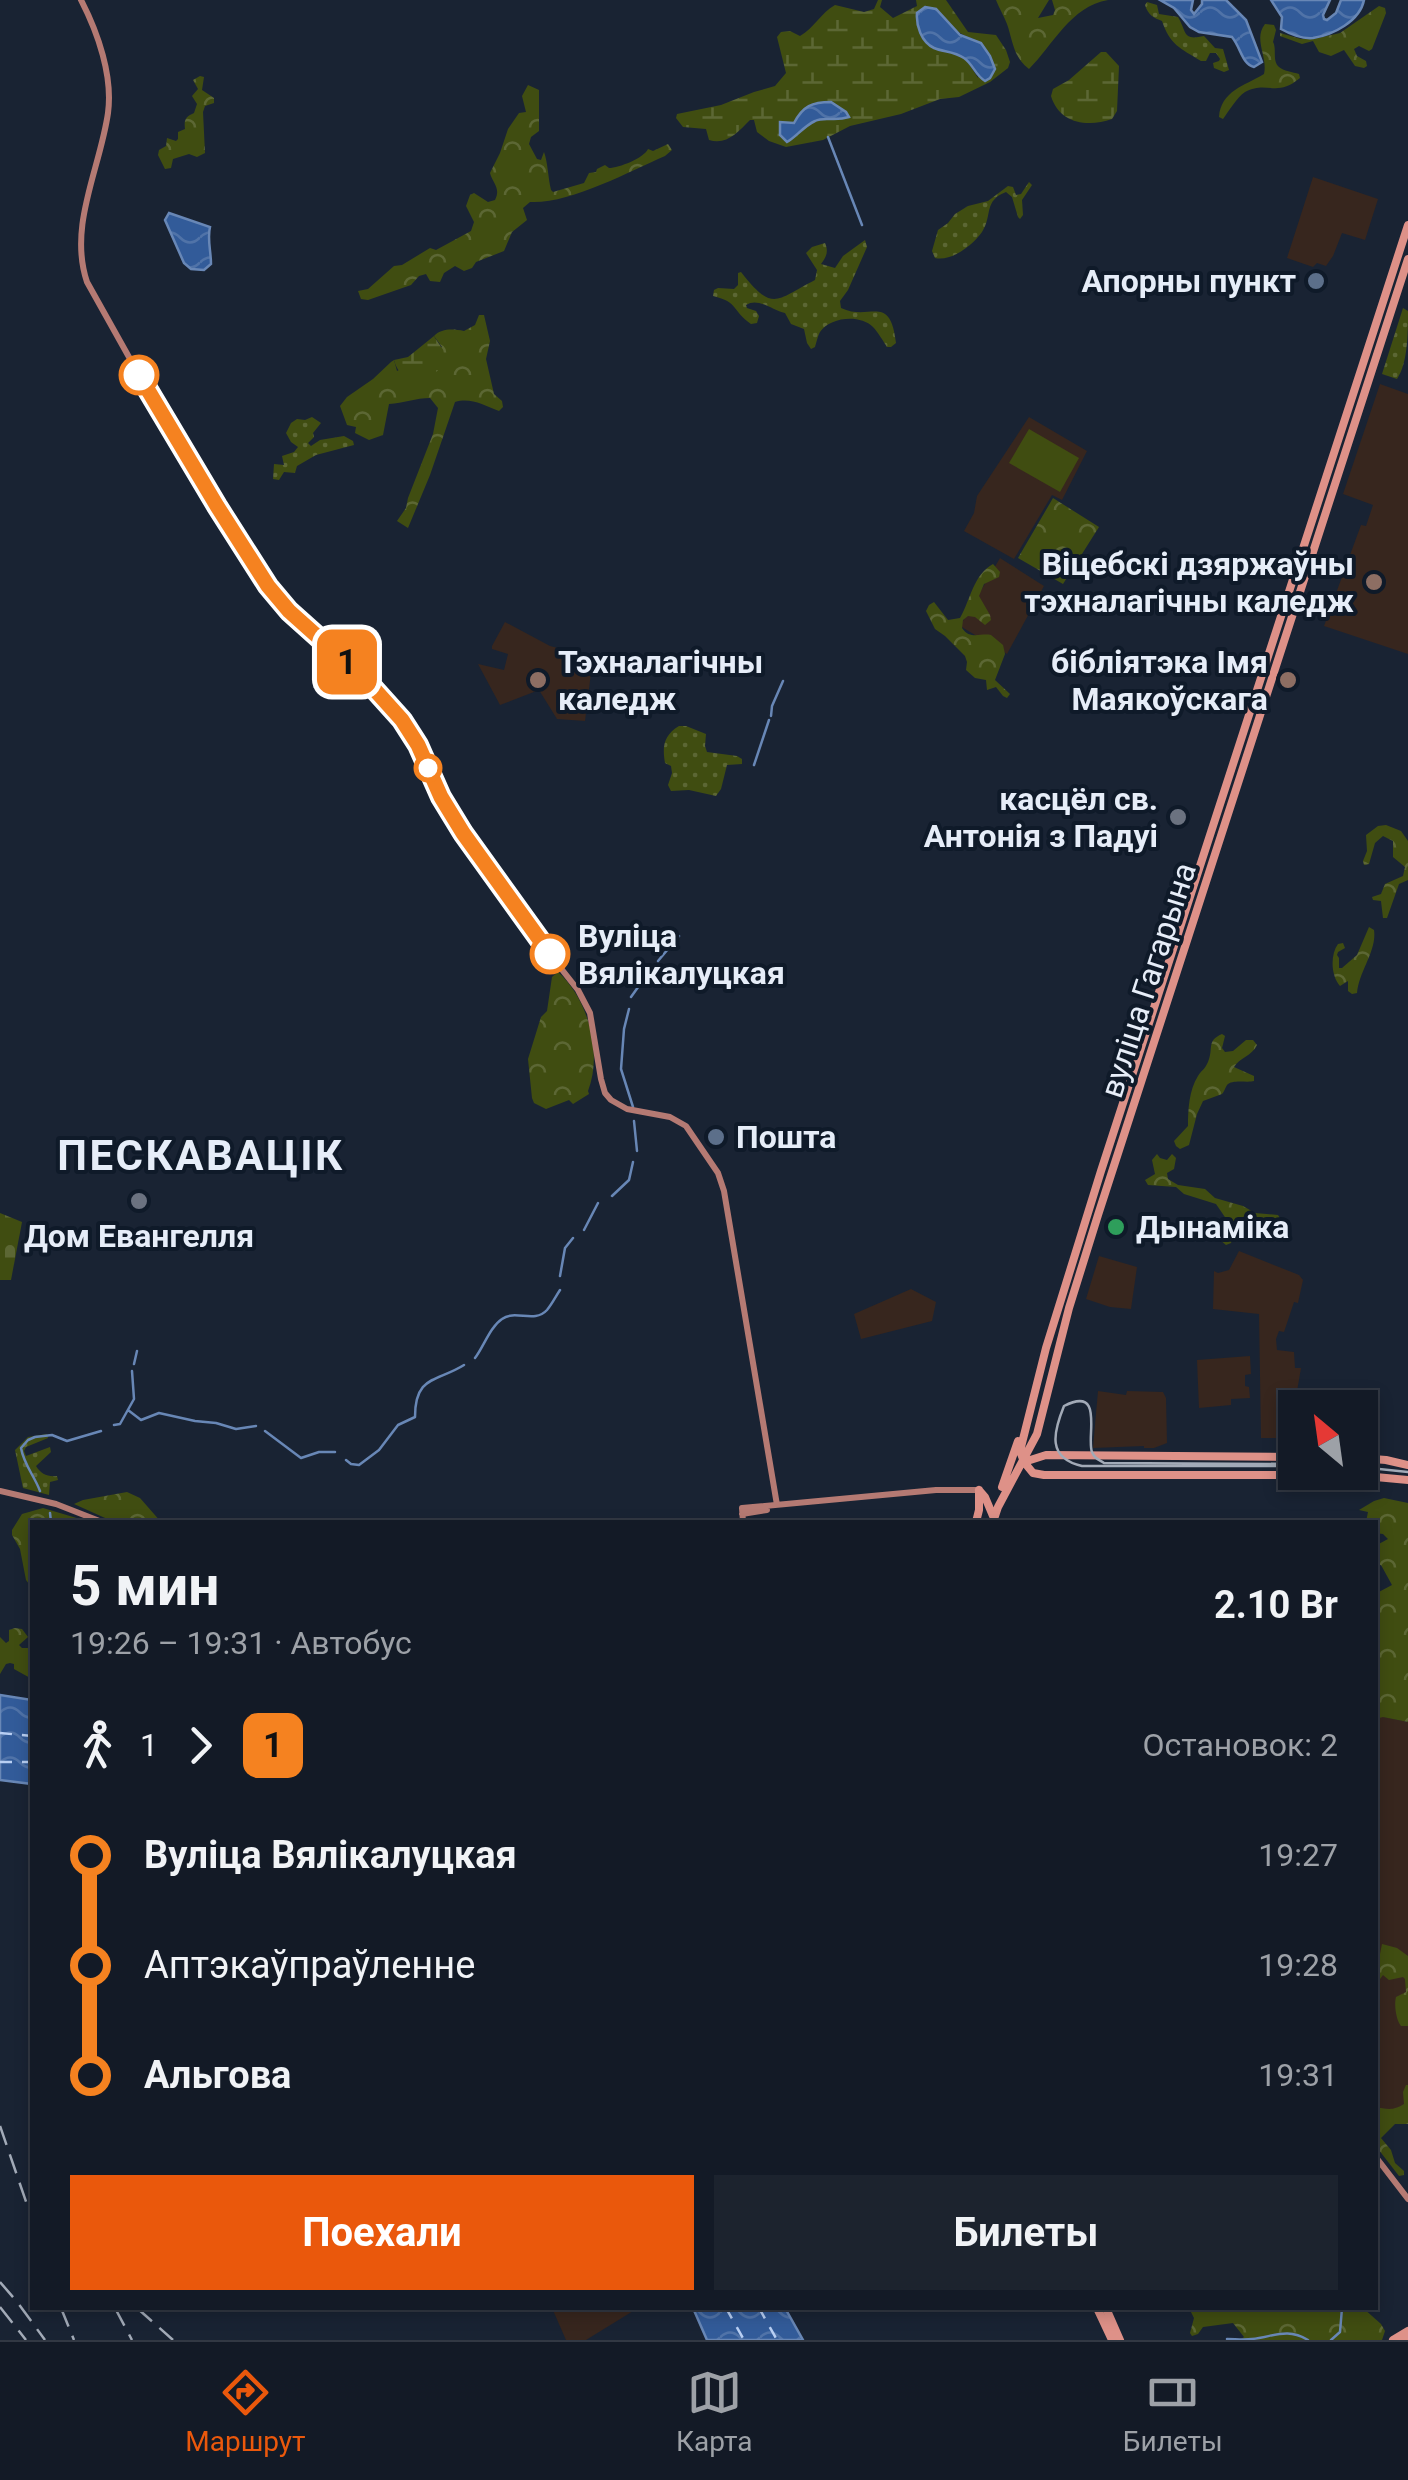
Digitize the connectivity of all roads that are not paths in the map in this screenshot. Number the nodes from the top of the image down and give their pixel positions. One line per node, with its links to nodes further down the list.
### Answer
1 (80, 0): 25 (street)
2 (1408, 225): 4 (main road, вуліца Гагарына)
3 (1408, 259): 4 (main road, вуліца Гагарына)
4 (1393, 288): 5 (main road, вуліца Гагарына); 6 (main road, вуліца Гагарына)
5 (1183, 917): 6 (main road); 7 (main road, вуліца Гагарына)
6 (1193, 920): 8 (main road, вуліца Гагарына)
7 (1124, 1100): 8 (main road); 9 (main road, вуліца Гагарына)
8 (1135, 1103): 10 (main road, вуліца Гагарына)
9 (1046, 1348): 10 (main road); 11 (main road, вуліца Гагарына)
10 (1058, 1352): 12 (main road, вуліца Гагарына)
11 (1037, 1390): 17 (main road, вуліца Гагарына); 22 (main road, вуліца Гагарына)
12 (1037, 1434): 13 (main road); 17 (main road, вуліца Гагарына)
13 (1046, 1455): 14 (main road); 17 (main road)
14 (1278, 1457)
15 (1378, 1459): 16 (main road)
16 (1386, 1460): 18 (main road); 20 (main road)
17 (1024, 1462): 19 (main road); 22 (main road, вуліца Гагарына)
18 (1408, 1465)
19 (1037, 1475): 20 (main road); 22 (main road)
20 (1384, 1476): 21 (main road)
21 (1408, 1480)
22 (1006, 1489): 23 (main road); 29 (main road)
23 (979, 1490): 25 (street); 28 (main road); 29 (main road)
24 (0, 1492): 27 (street)
25 (777, 1505): 26 (street); 26 (street)
26 (746, 1516)
27 (97, 1520)
28 (976, 1520)
29 (993, 1520)
30 (1378, 2160): 31 (street)
31 (1408, 2199)
32 (1098, 2310): 35 (main road)
33 (1107, 2310): 36 (main road)
34 (1408, 2330): 37 (main road)
35 (1112, 2340)
36 (1120, 2340)
37 (1394, 2340)

